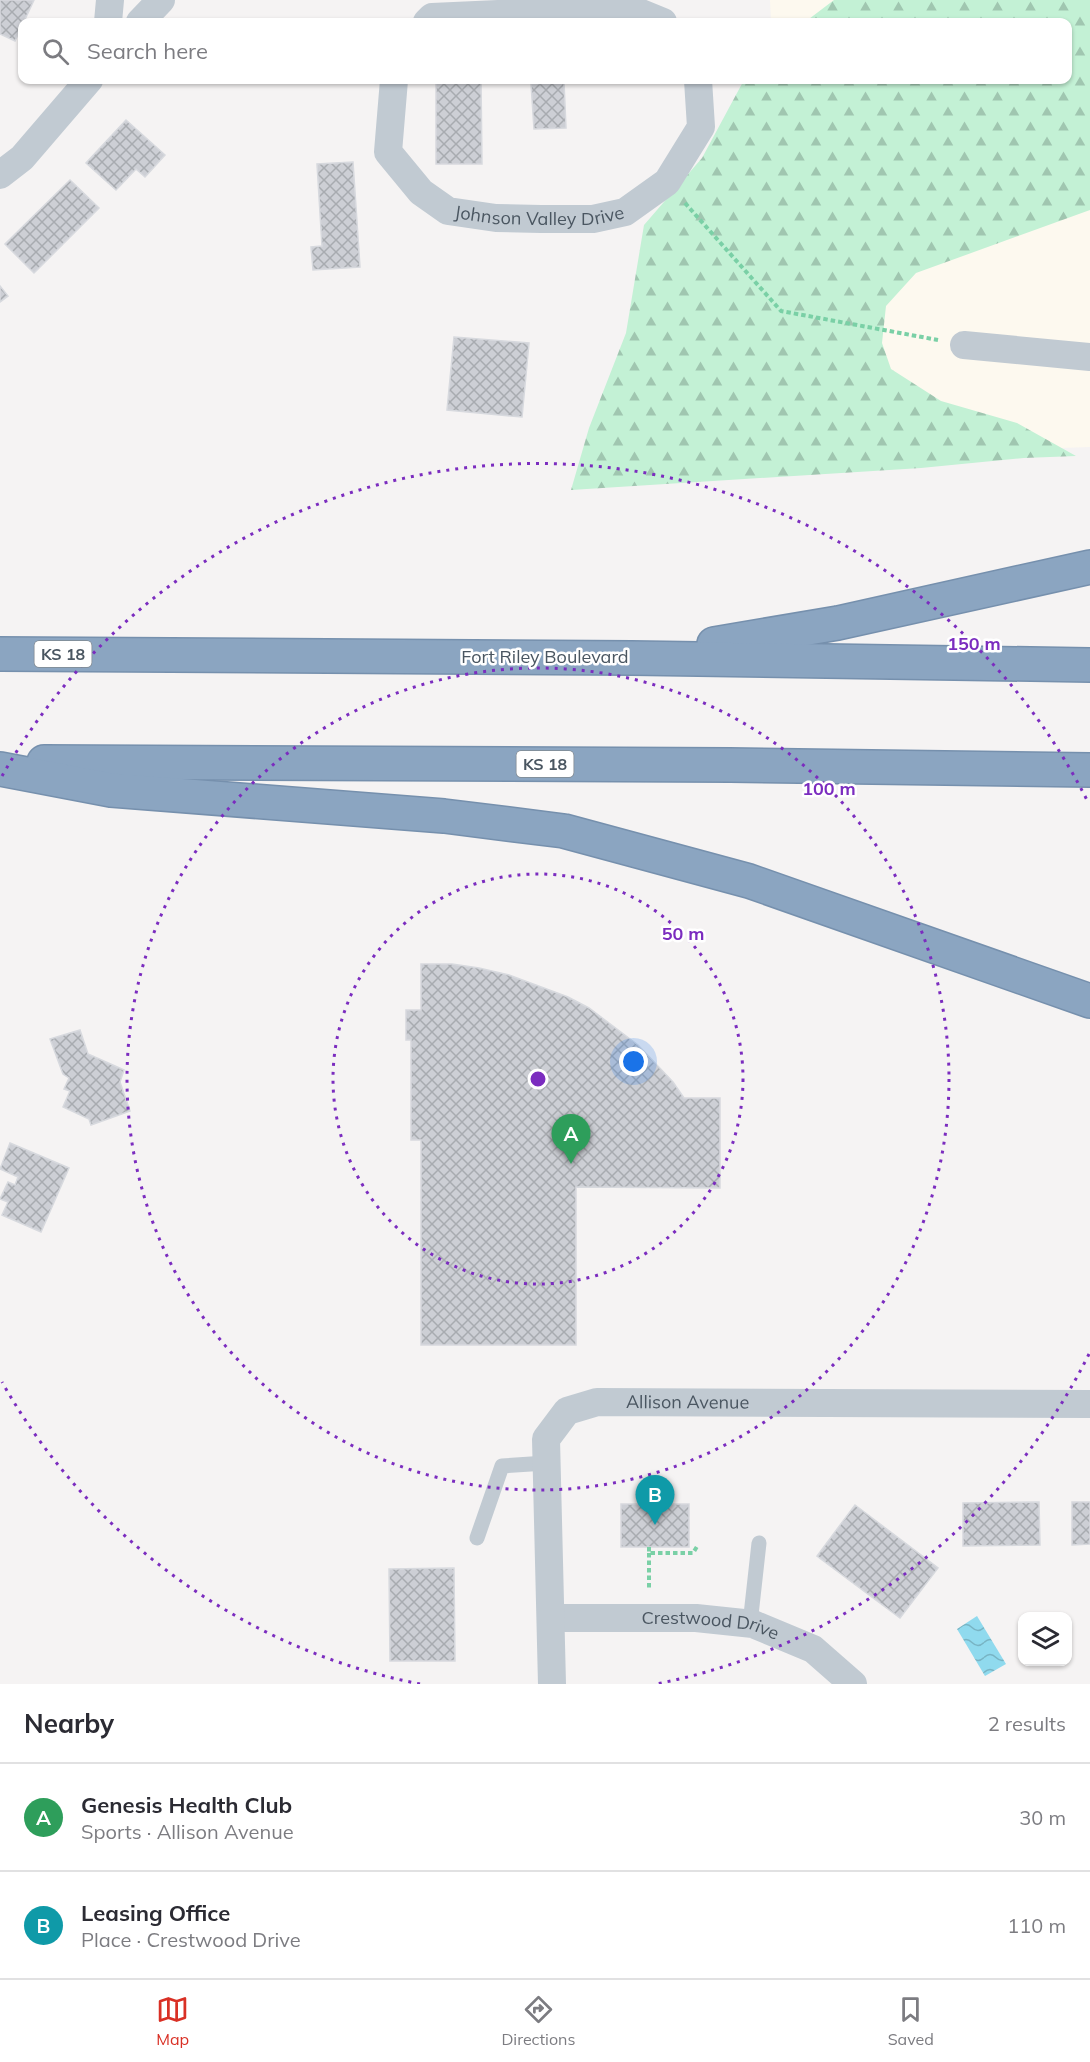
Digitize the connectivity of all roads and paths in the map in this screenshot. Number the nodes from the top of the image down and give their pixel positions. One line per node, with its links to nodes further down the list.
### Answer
1 (110, 0): 4 (street)
2 (161, 0): 5 (street)
3 (629, 4): 6 (street); 7 (street)
4 (108, 18)
5 (144, 18)
6 (431, 18)
7 (655, 18)
8 (86, 84): 11 (street)
9 (394, 84): 12 (street, Johnson Valley Drive)
10 (698, 84): 12 (street, Johnson Valley Drive)
11 (0, 175)
12 (667, 182): 13 (path)
13 (964, 345): 14 (street)
14 (1090, 357)
15 (1090, 567): 17 (highway)
16 (0, 654): 17 (highway, Fort Riley Boulevard / KS 18)
17 (632, 657): 18 (highway, Fort Riley Boulevard / KS 18)
18 (1090, 665)
19 (0, 762): 21 (highway, KS 18)
20 (0, 769): 22 (highway)
21 (1090, 770)
22 (1090, 1001)
23 (1090, 1404): 24 (street, Allison Avenue)
24 (546, 1463): 25 (lane); 30 (street, Allison Avenue)
25 (477, 1538)
26 (759, 1543): 32 (lane)
27 (698, 1545): 29 (path)
28 (649, 1547): 29 (path)
29 (649, 1553): 31 (path)
30 (551, 1618): 31 (street, Crestwood Drive); 33 (street, Allison Avenue)
31 (649, 1618): 32 (street, Crestwood Drive)
32 (750, 1624): 34 (street, Crestwood Drive)
33 (552, 1684)
34 (854, 1684)

